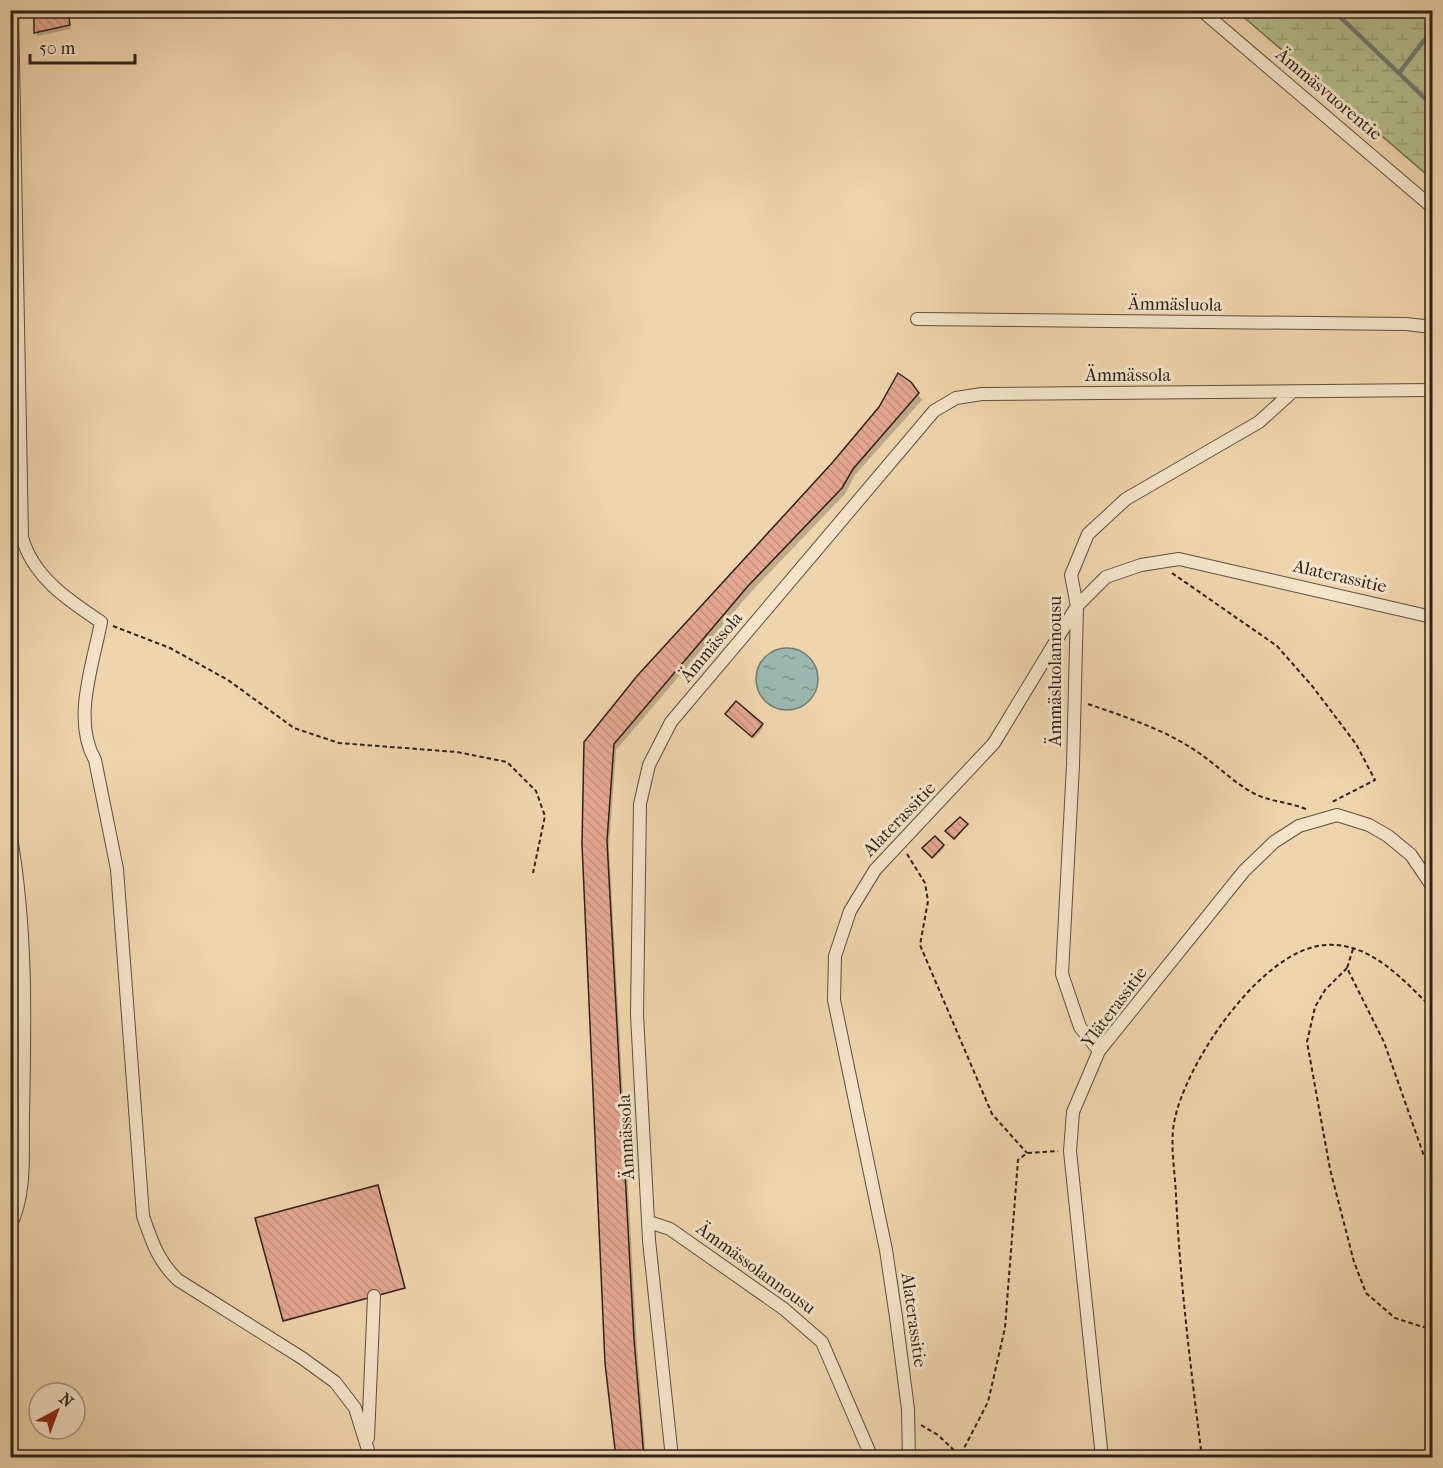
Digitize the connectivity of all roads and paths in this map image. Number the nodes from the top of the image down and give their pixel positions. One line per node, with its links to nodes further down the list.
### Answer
1 (12, 10): 11 (street)
2 (1201, 10): 3 (street, Ämmäsvuorentie)
3 (1432, 207)
4 (917, 319): 5 (street, Ämmäsluola)
5 (1432, 327)
6 (1432, 390): 7 (street, Ämmässola)
7 (1291, 393): 9 (street, Ämmäsluolannousu); 25 (street, Ämmässola)
8 (1158, 562): 9 (street, Alaterassitie); 10 (street, Alaterassitie); 13 (path)
9 (1077, 606): 12 (street, Ämmäsluolannousu); 15 (street, Alaterassitie)
10 (1432, 617)
11 (101, 622): 16 (path); 30 (street)
12 (1074, 699): 13 (path); 21 (street, Ämmäsluolannousu)
13 (1322, 812): 17 (street, Yläterassitie); 21 (street, Yläterassitie)
14 (10, 832): 26 (street)
15 (900, 843): 23 (path); 29 (street, Alaterassitie)
16 (533, 873)
17 (1432, 886)
18 (1353, 949): 19 (path); 20 (path); 36 (path)
19 (1347, 968): 24 (path); 28 (path)
20 (1432, 1008)
21 (1099, 1051): 22 (street, Yläterassitie)
22 (1070, 1151): 23 (path); 35 (street, Yläterassitie)
23 (1027, 1153): 31 (path)
24 (1432, 1170)
25 (649, 1222): 32 (street, Ämmässola); 33 (street, Ämmässolannousu)
26 (10, 1226)
27 (374, 1296): 30 (street)
28 (1432, 1326)
29 (908, 1418): 31 (path); 34 (street, Alaterassitie)
30 (368, 1454)
31 (961, 1456)
32 (672, 1458)
33 (872, 1458)
34 (909, 1458)
35 (1102, 1458)
36 (1202, 1458)

